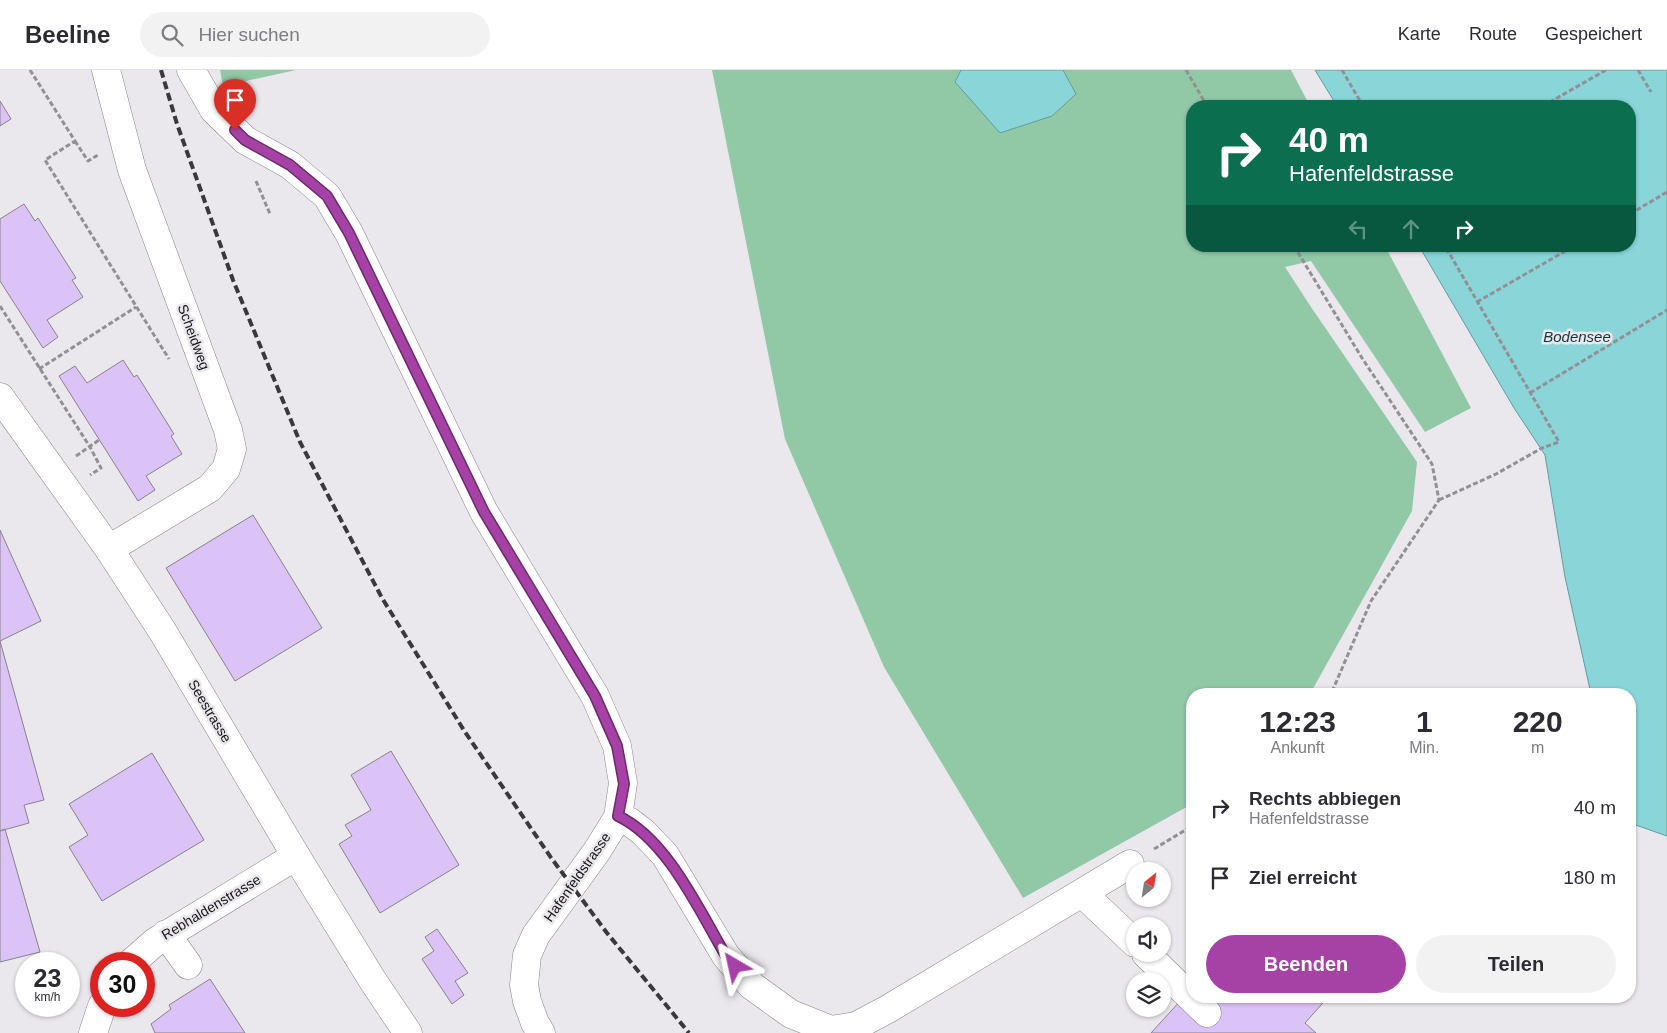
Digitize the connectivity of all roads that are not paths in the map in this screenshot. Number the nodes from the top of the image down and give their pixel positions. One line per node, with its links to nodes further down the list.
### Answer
1 (106, 70): 4 (street, Scheidweg)
2 (192, 70): 5 (street, Hafenfeldstrasse)
3 (0, 396): 4 (street, Seestrasse)
4 (109, 548): 6 (street, Seestrasse)
5 (618, 816): 8 (street); 20 (street, Hafenfeldstrasse)
6 (296, 856): 9 (street, Rebhaldenstrasse); 19 (street, Seestrasse)
7 (1126, 866): 8 (street)
8 (1082, 892): 10 (street)
9 (166, 934): 11 (street, Rebhaldenstrasse); 13 (street)
10 (1126, 934)
11 (144, 952)
12 (1154, 962): 14 (street)
13 (188, 965)
14 (1186, 993)
15 (1197, 1003): 16 (street)
16 (1207, 1013)
17 (98, 1017): 18 (street)
18 (93, 1033)
19 (408, 1033)
20 (541, 1033)

